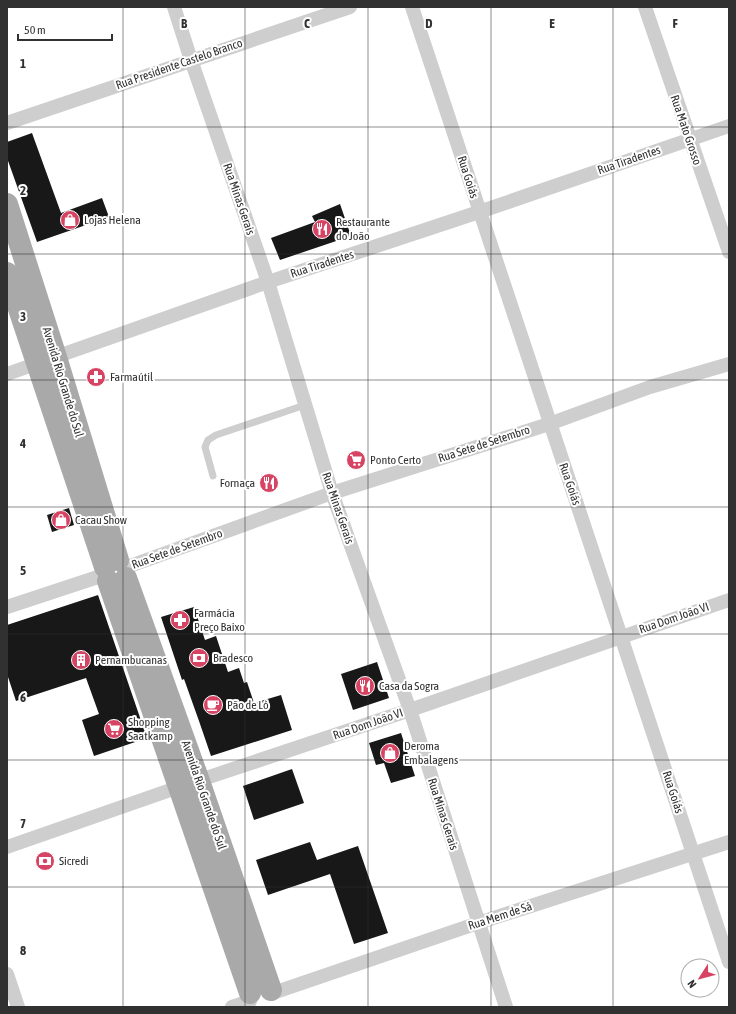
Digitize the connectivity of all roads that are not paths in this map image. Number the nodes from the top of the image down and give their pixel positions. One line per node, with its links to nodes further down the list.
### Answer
1 (174, 7): 5 (street, Rua Minas Gerais)
2 (350, 7): 5 (street, Rua Presidente Castelo Branco)
3 (412, 7): 10 (street, Rua Goiás)
4 (645, 7): 8 (street, Rua Mato Grosso)
5 (191, 60): 6 (street, Rua Presidente Castelo Branco); 13 (street, Rua Minas Gerais)
6 (7, 122)
7 (729, 126): 8 (street, Rua Tiradentes)
8 (689, 139): 10 (street, Rua Tiradentes); 11 (street, Rua Mato Grosso)
9 (7, 204): 14 (main road, Avenida Rio Grande do Sul)
10 (479, 212): 13 (street, Rua Tiradentes); 18 (street, Rua Goiás)
11 (729, 252)
12 (7, 272): 14 (main road, Avenida Rio Grande do Sul)
13 (268, 282): 14 (street, Rua Tiradentes); 17 (street, Rua Minas Gerais)
14 (46, 361): 16 (street, Rua Tiradentes); 21 (main road, Avenida Rio Grande do Sul)
15 (729, 364): 18 (street, Rua Sete de Setembro)
16 (7, 374)
17 (305, 404): 19 (lane); 20 (street, Rua Minas Gerais)
18 (549, 424): 20 (street, Rua Sete de Setembro); 24 (street, Rua Goiás)
19 (213, 476)
20 (332, 493): 21 (street, Rua Sete de Setembro); 25 (street, Rua Minas Gerais)
21 (115, 571): 23 (street, Rua Sete de Setembro); 26 (main road, Avenida Rio Grande do Sul)
22 (729, 600): 24 (street, Rua Dom João VI)
23 (7, 607)
24 (622, 636): 25 (street, Rua Dom João VI); 29 (street, Rua Goiás)
25 (410, 710): 26 (street, Rua Dom João VI); 30 (street, Rua Minas Gerais)
26 (189, 784): 28 (street, Rua Dom João VI); 33 (main road, Avenida Rio Grande do Sul)
27 (729, 842): 29 (street, Rua Mem de Sá)
28 (7, 847)
29 (694, 854): 30 (street, Rua Mem de Sá); 31 (street, Rua Goiás)
30 (478, 922): 33 (street, Rua Mem de Sá); 35 (street, Rua Minas Gerais)
31 (729, 962)
32 (7, 974): 34 (street)
33 (261, 1000)
34 (18, 1007)
35 (506, 1007)

